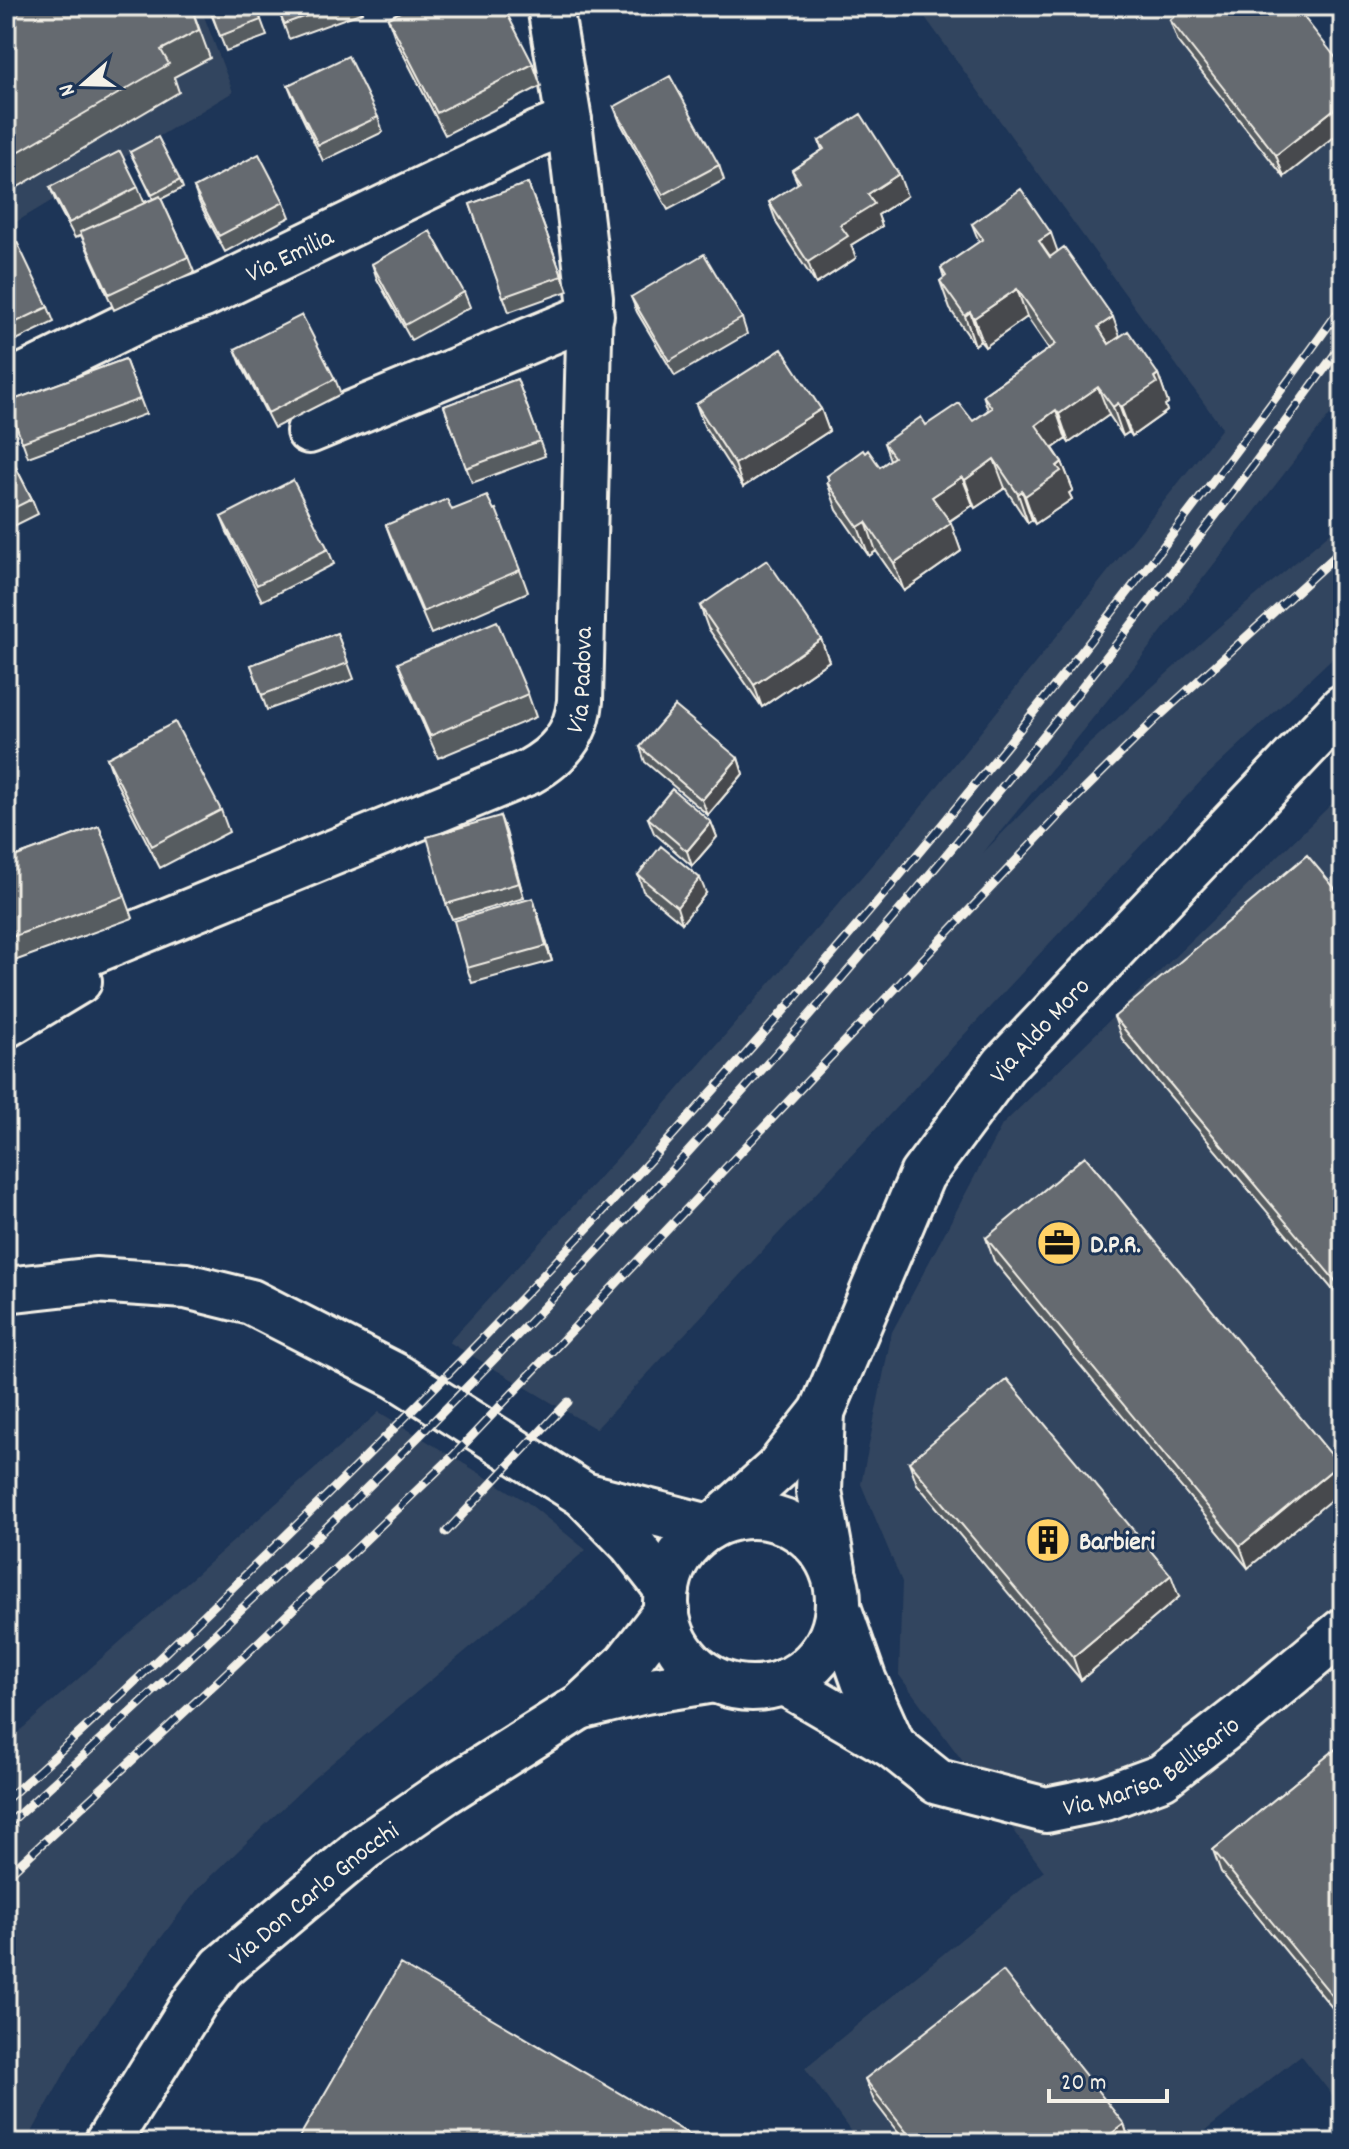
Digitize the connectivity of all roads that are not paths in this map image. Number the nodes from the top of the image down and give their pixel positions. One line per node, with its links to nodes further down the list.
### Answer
1 (550, 6): 2 (street, Via Padova)
2 (569, 121): 3 (street, Via Padova); 4 (street, Via Emilia)
3 (591, 315): 5 (street); 7 (street, Via Padova)
4 (6, 385)
5 (309, 431)
6 (1343, 707): 11 (street, Via Aldo Moro)
7 (159, 924): 8 (street, Via Padova); 9 (street)
8 (6, 987)
9 (6, 1025)
10 (10, 1291): 12 (street)
11 (822, 1412): 13 (street, Via Aldo Moro); 14 (street, Via Aldo Moro)
12 (584, 1495): 13 (street); 15 (street)
13 (713, 1525): 14 (street); 15 (street)
14 (836, 1591): 18 (street); 20 (street, Via Marisa Bellisario)
15 (667, 1600): 17 (street); 19 (street)
16 (1343, 1631): 20 (street, Via Marisa Bellisario)
17 (714, 1680): 18 (street); 19 (street)
18 (783, 1682): 20 (street, Via Marisa Bellisario)
19 (581, 1706): 21 (street, Via Don Carlo Gnocchi)
20 (893, 1746)
21 (107, 2143)

